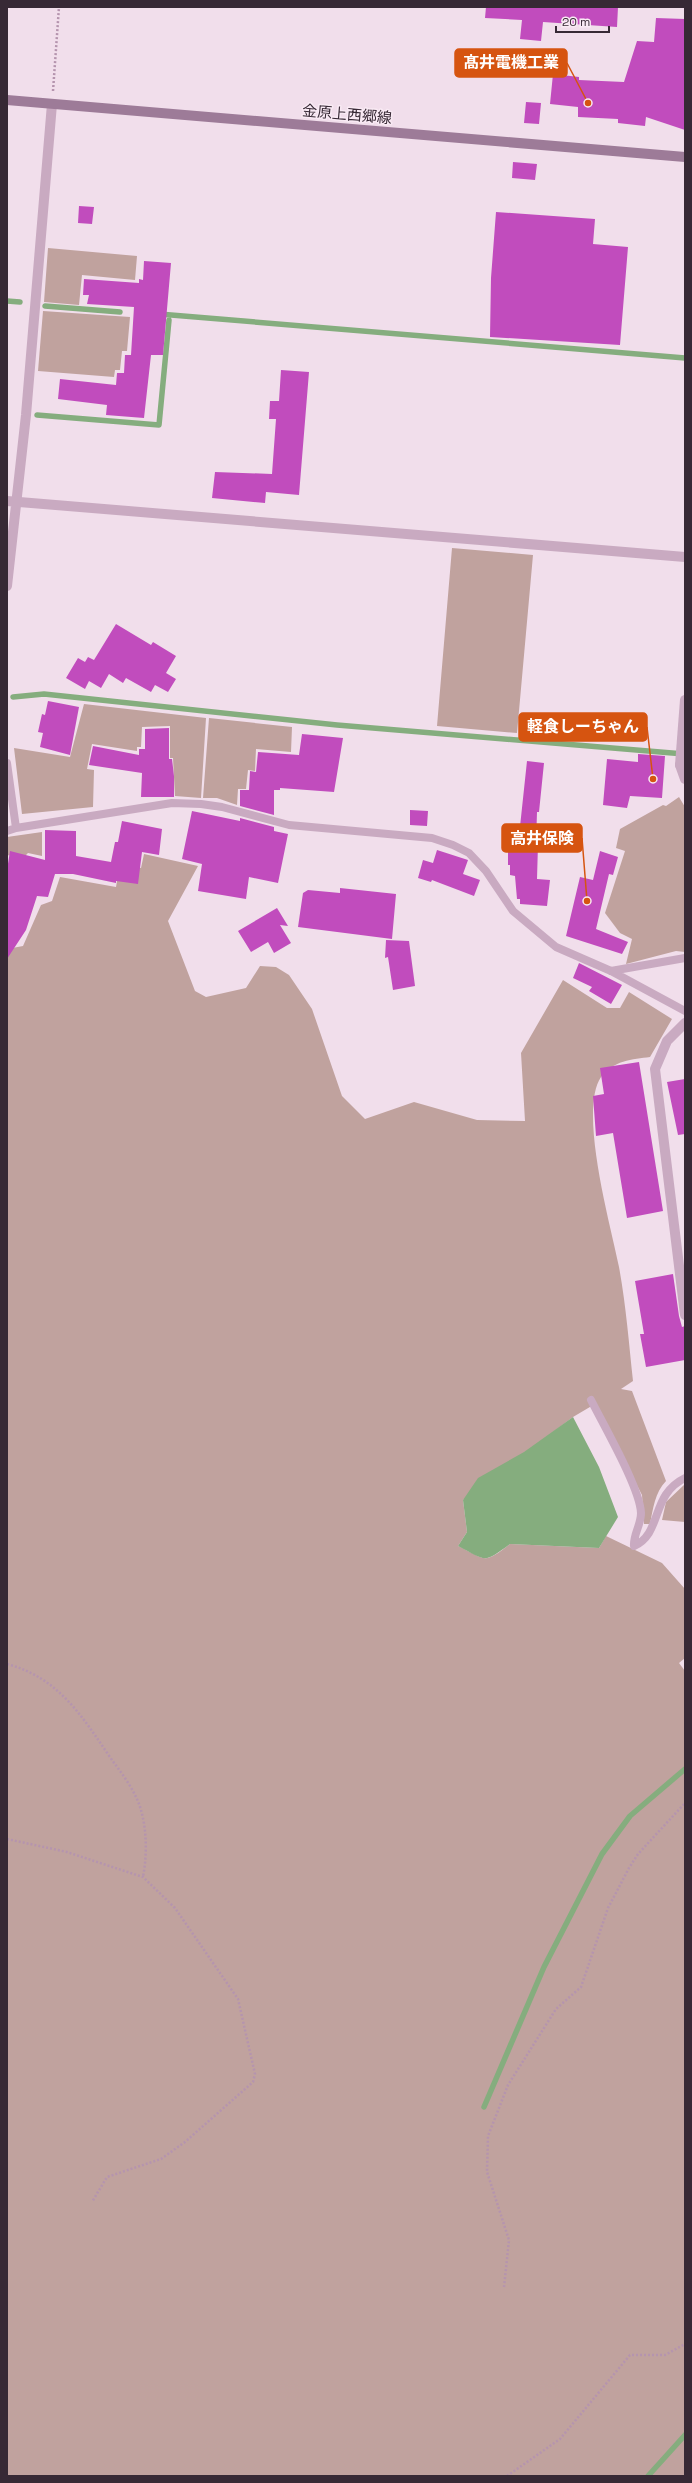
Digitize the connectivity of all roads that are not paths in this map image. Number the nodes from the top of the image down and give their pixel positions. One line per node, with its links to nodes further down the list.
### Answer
1 (7, 100): 2 (main road, 金原上西郷線)
2 (52, 104): 3 (main road, 金原上西郷線); 4 (street)
3 (685, 157)
4 (12, 501): 5 (street); 6 (street)
5 (685, 557)
6 (7, 586)
7 (685, 700): 9 (street)
8 (7, 763): 10 (lane)
9 (685, 779)
10 (16, 828): 11 (lane); 13 (lane)
11 (7, 831)
12 (685, 958): 13 (lane)
13 (611, 971): 14 (lane)
14 (685, 1011)
15 (685, 1023): 16 (street)
16 (685, 1315)
17 (591, 1400): 18 (lane)
18 (685, 1478)

